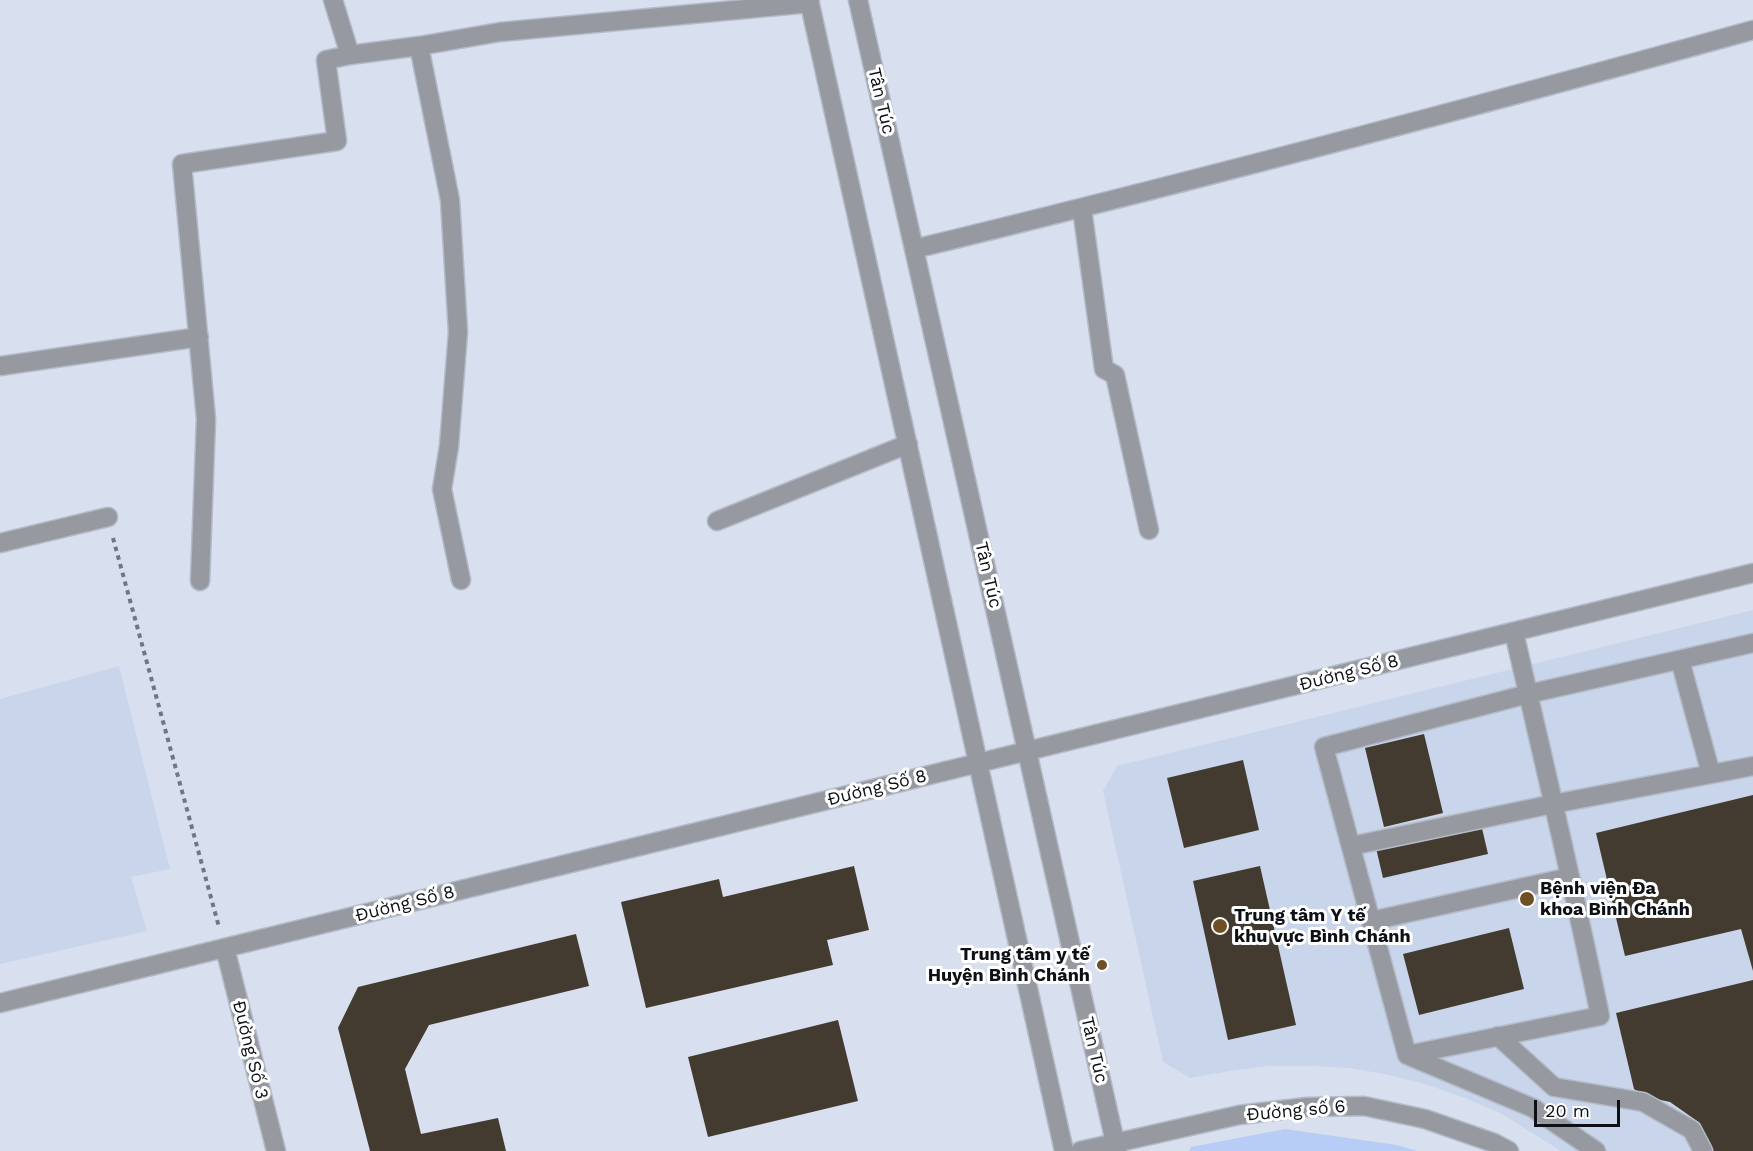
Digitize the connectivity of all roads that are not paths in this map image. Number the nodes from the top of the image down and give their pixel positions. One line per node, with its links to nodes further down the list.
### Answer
1 (333, 0): 6 (street)
2 (858, 0): 8 (street, Tân Túc)
3 (810, 1): 5 (street); 11 (street)
4 (1753, 30): 7 (street)
5 (419, 46): 6 (street); 17 (street)
6 (350, 55): 9 (street)
7 (1082, 209): 8 (street); 14 (street)
8 (914, 249): 23 (street, Tân Túc)
9 (199, 337): 10 (street); 18 (street)
10 (0, 366)
11 (909, 444): 13 (street); 24 (street)
12 (108, 517): 15 (street)
13 (717, 521)
14 (1149, 530)
15 (0, 543)
16 (1753, 573): 19 (street, Đường Số 8)
17 (461, 580)
18 (200, 581)
19 (1514, 632): 22 (street); 23 (street, Đường Số 8)
20 (1753, 644): 21 (street)
21 (1680, 660): 22 (street); 26 (street)
22 (1528, 694): 27 (street); 28 (street)
23 (1027, 751): 24 (street, Đường Số 8); 35 (street, Tân Túc)
24 (980, 763): 31 (street, Đường Số 8); 37 (street)
25 (1753, 766): 26 (street)
26 (1711, 774): 27 (street)
27 (1553, 804): 28 (street); 29 (street)
28 (1351, 846): 30 (street)
29 (1570, 877): 30 (street); 33 (street)
30 (1371, 921): 34 (street)
31 (225, 948): 32 (street, Đường Số 8); 36 (street, Đường Số 3)
32 (0, 1003)
33 (1498, 1036): 34 (street); 41 (street)
34 (1407, 1055): 40 (street)
35 (1116, 1147): 38 (street, Đường số 6); 39 (street, Đường số 6)
36 (276, 1151)
37 (1064, 1151)
38 (1080, 1151)
39 (1509, 1151)
40 (1596, 1151)
41 (1703, 1151)

